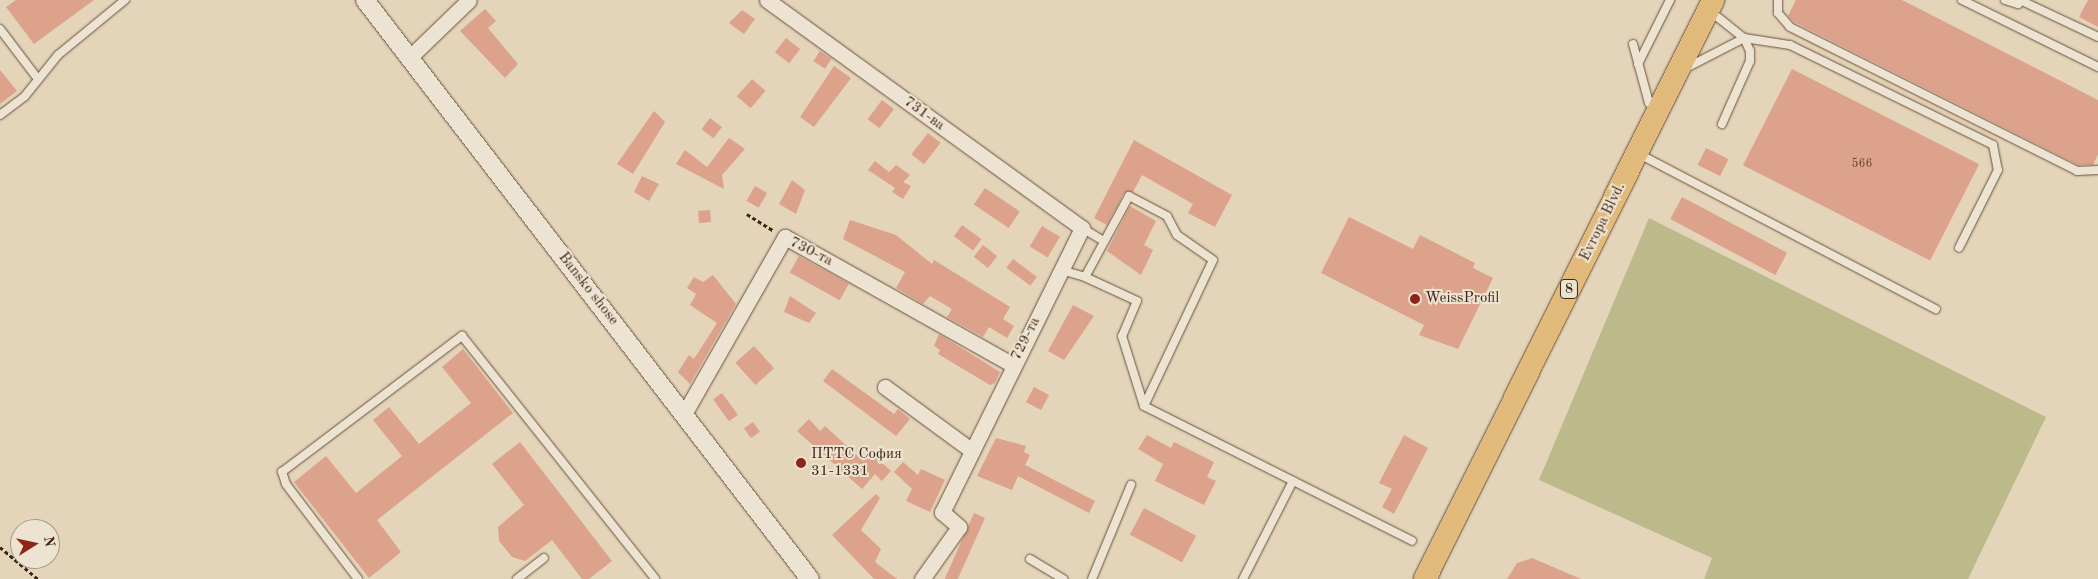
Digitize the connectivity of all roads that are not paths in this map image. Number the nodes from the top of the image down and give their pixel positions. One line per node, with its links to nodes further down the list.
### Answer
1 (125, 0): 19 (lane)
2 (365, 0): 15 (street, Bansko shose)
3 (469, 0): 15 (street)
4 (767, 0): 25 (street, 731-ва)
5 (1670, 0): 16 (lane)
6 (1778, 0): 24 (lane)
7 (1962, 0): 17 (lane)
8 (2005, 0): 9 (lane)
9 (2023, 1): 12 (lane)
10 (1707, 3): 13 (lane); 18 (main road, Evropa Blvd. / 8); 20 (main road, Evropa Blvd. / 8)
11 (0, 29): 19 (lane)
12 (2098, 37)
13 (1744, 38): 18 (lane); 22 (lane); 27 (lane)
14 (1633, 44): 16 (lane)
15 (409, 58): 34 (street, Bansko shose)
16 (1638, 64): 20 (lane)
17 (2098, 67)
18 (1677, 72): 23 (main road, Evropa Blvd. / 8)
19 (38, 79): 21 (lane)
20 (1649, 103): 49 (main road, Evropa Blvd. / 8)
21 (0, 115)
22 (1722, 124)
23 (1637, 153): 30 (lane); 50 (main road, Evropa Blvd. / 8)
24 (2098, 170)
25 (1082, 228): 26 (lane); 28 (street, 729-та)
26 (1104, 241): 29 (lane); 33 (lane)
27 (1959, 248)
28 (1061, 270): 29 (lane); 31 (street, 729-та)
29 (1084, 276): 33 (lane)
30 (1936, 309)
31 (1014, 365): 34 (street, 730-та); 35 (street, 729-та)
32 (885, 387): 35 (street)
33 (1144, 406): 36 (lane)
34 (684, 414): 44 (street, Bansko shose)
35 (971, 450): 45 (street, 729-та)
36 (1293, 481): 38 (lane); 48 (lane)
37 (1130, 485): 47 (lane)
38 (1412, 541)
39 (544, 558): 42 (lane)
40 (1030, 560): 46 (lane)
41 (358, 579): 43 (lane)
42 (517, 579)
43 (655, 579)
44 (810, 579)
45 (922, 579)
46 (1063, 579)
47 (1092, 579)
48 (1243, 579)
49 (1412, 579)
50 (1425, 579)

